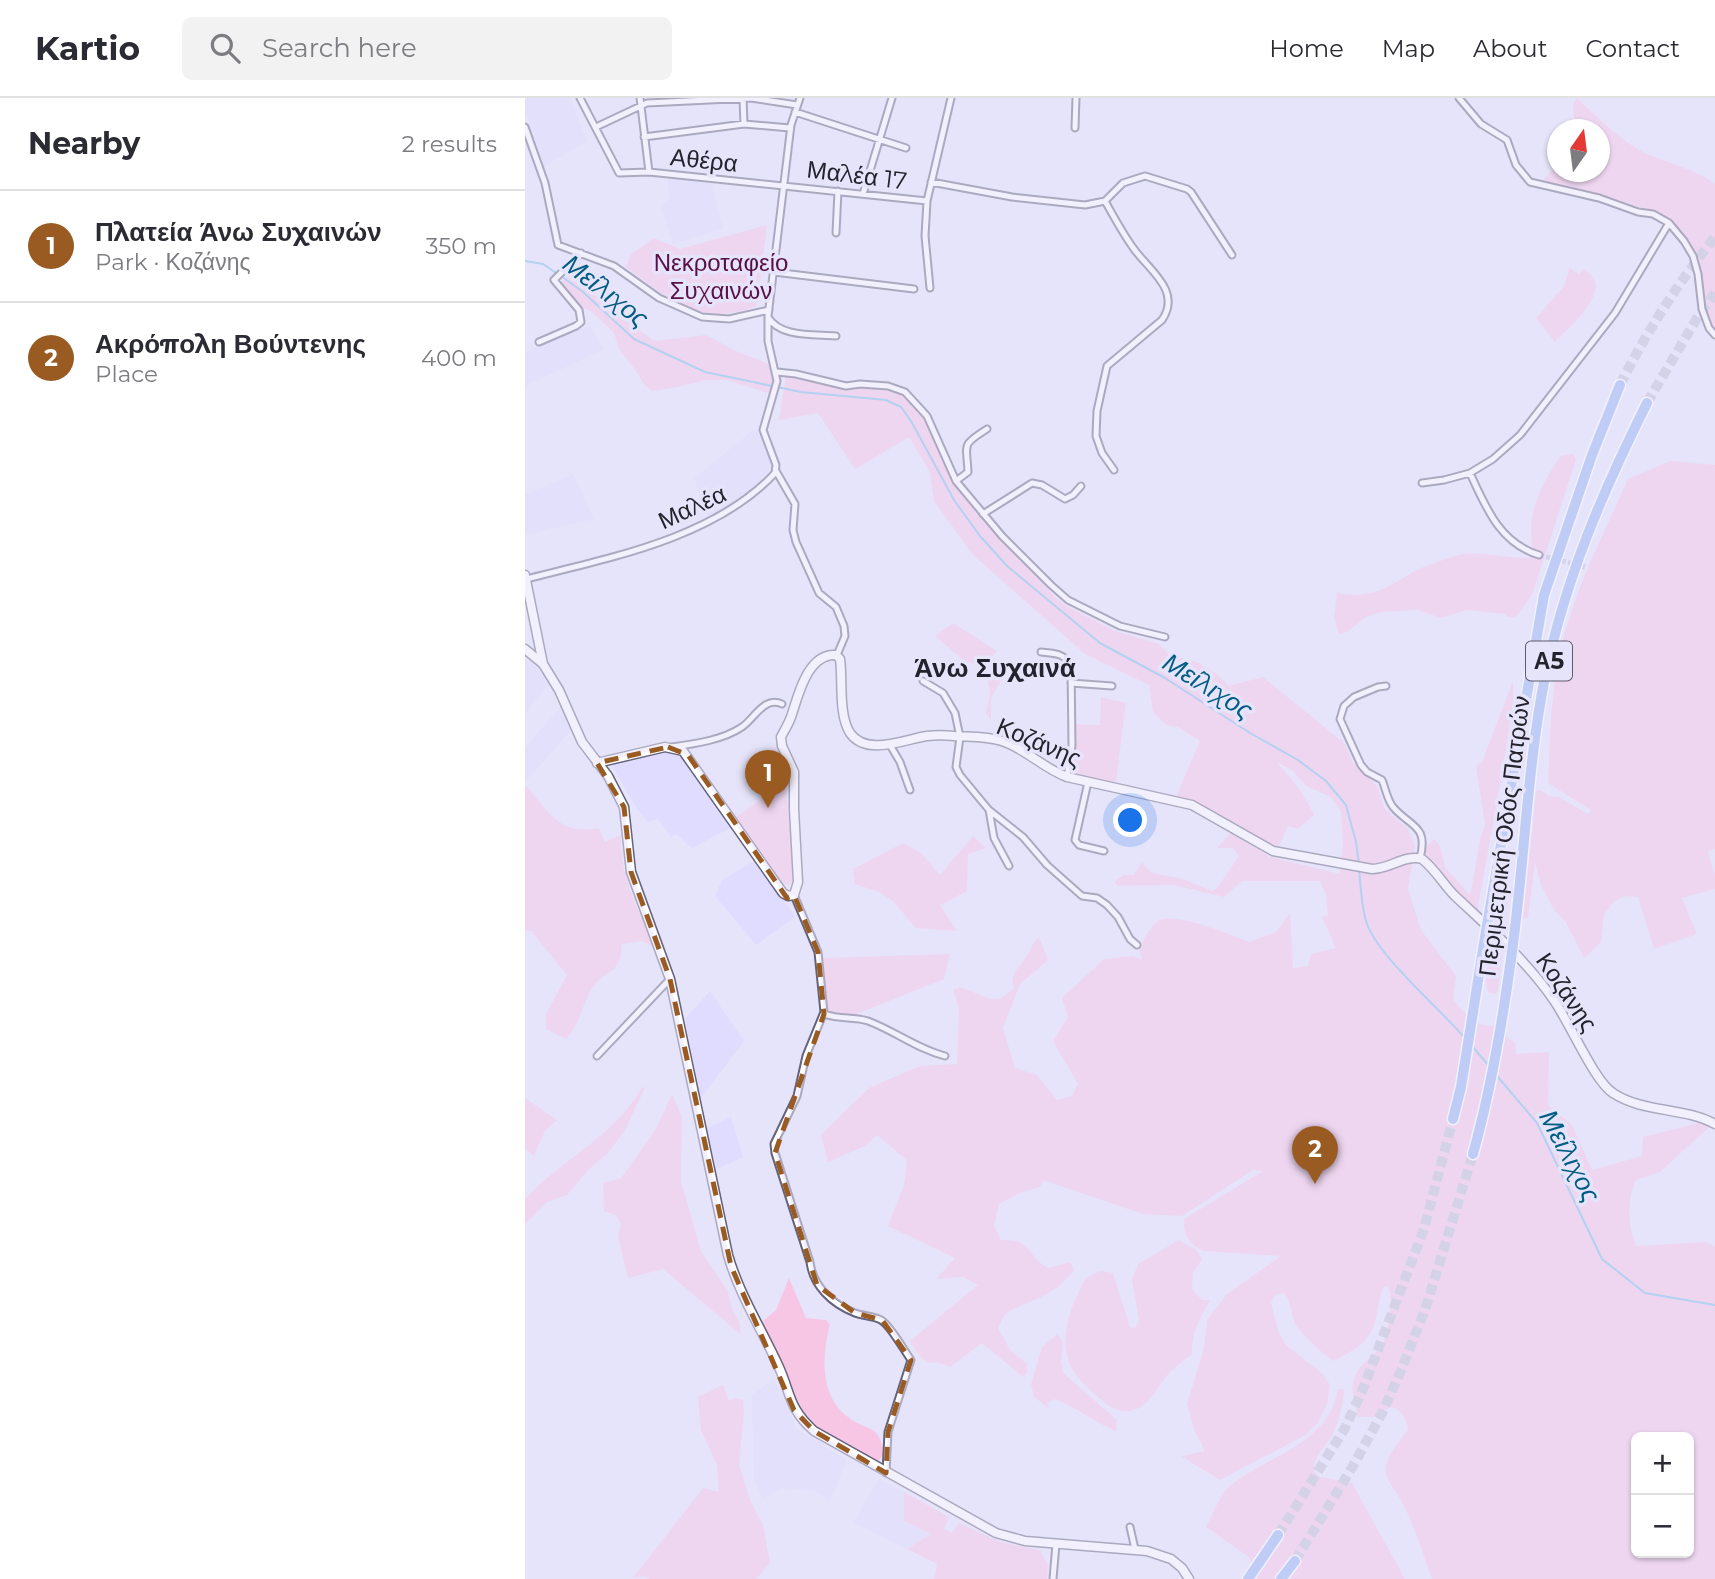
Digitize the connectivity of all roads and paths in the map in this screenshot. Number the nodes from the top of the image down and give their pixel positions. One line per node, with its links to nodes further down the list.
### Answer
1 (580, 98): 13 (street)
2 (743, 98): 8 (street); 9 (street); 11 (street)
3 (800, 98): 9 (street)
4 (892, 98): 17 (street)
5 (951, 98): 20 (street)
6 (1076, 98): 15 (street)
7 (1459, 98): 26 (street)
8 (641, 101): 13 (street); 16 (street)
9 (797, 105): 10 (street)
10 (795, 112): 14 (street); 17 (street)
11 (744, 124): 14 (street); 16 (street)
12 (525, 127): 28 (street)
13 (596, 127): 19 (street, Αθέρα)
14 (790, 128): 21 (street)
15 (1075, 128)
16 (645, 137): 19 (street)
17 (880, 140): 18 (street); 23 (street)
18 (906, 148)
19 (649, 172): 21 (street, Αθέρα)
20 (931, 182): 24 (street); 25 (street)
21 (783, 184): 22 (street, Μαλέα 17); 30 (street)
22 (838, 191): 23 (street, Μαλέα 17); 27 (street)
23 (863, 194): 24 (street, Μαλέα 17)
24 (927, 201): 31 (street)
25 (1105, 201): 29 (street); 41 (street)
26 (1669, 223): 34 (street); 43 (street)
27 (835, 233)
28 (581, 253): 33 (street); 36 (street)
29 (1231, 255)
30 (774, 272): 32 (street); 33 (street)
31 (930, 288)
32 (914, 289)
33 (768, 313): 35 (street); 37 (street)
34 (1715, 335)
35 (836, 336)
36 (538, 342)
37 (776, 372): 42 (street); 44 (street)
38 (1620, 385): 77 (highway, Περιμετρική Οδός Πατρών / Α5, bridge)
39 (1647, 403): 79 (highway, Περιμετρική Οδός Πατρών / Α5, bridge)
40 (987, 429): 44 (street)
41 (1114, 470)
42 (776, 471): 49 (street, Μαλέα); 53 (street)
43 (1470, 473): 45 (street); 48 (street)
44 (956, 481): 47 (street)
45 (1422, 483)
46 (1081, 486): 47 (street)
47 (983, 514): 50 (street)
48 (1539, 555)
49 (526, 582): 54 (street)
50 (1165, 637)
51 (525, 649): 54 (street)
52 (1041, 652): 56 (street)
53 (837, 656): 61 (street, Κοζάνης); 71 (street)
54 (543, 664): 63 (street)
55 (923, 681): 60 (street)
56 (1071, 683): 57 (street); 64 (street)
57 (1112, 686)
58 (1386, 686): 69 (street)
59 (782, 704): 62 (street)
60 (960, 737): 61 (street, Κοζάνης); 64 (street, Κοζάνης); 67 (street)
61 (890, 744): 66 (street)
62 (672, 747): 63 (street); 71 (street)
63 (597, 764): 73 (street)
64 (1067, 777): 65 (street, Κοζάνης)
65 (1088, 782): 68 (street); 69 (street, Κοζάνης)
66 (910, 790)
67 (989, 810): 70 (street); 72 (street)
68 (1104, 851)
69 (1420, 858): 78 (street, Κοζάνης)
70 (1009, 866)
71 (794, 895): 74 (street)
72 (1137, 945)
73 (670, 979): 75 (street); 80 (street)
74 (824, 1014): 76 (street); 80 (street)
75 (597, 1056)
76 (944, 1056)
77 (1453, 1119)
78 (1715, 1124)
79 (1473, 1154)
80 (886, 1472): 83 (street)
81 (1130, 1527): 84 (street)
82 (1278, 1535): 88 (highway)
83 (1056, 1544): 84 (street); 86 (street)
84 (1135, 1549): 87 (street)
85 (1295, 1561): 89 (highway)
86 (1053, 1579)
87 (1189, 1579)
88 (1248, 1579)
89 (1281, 1579)

